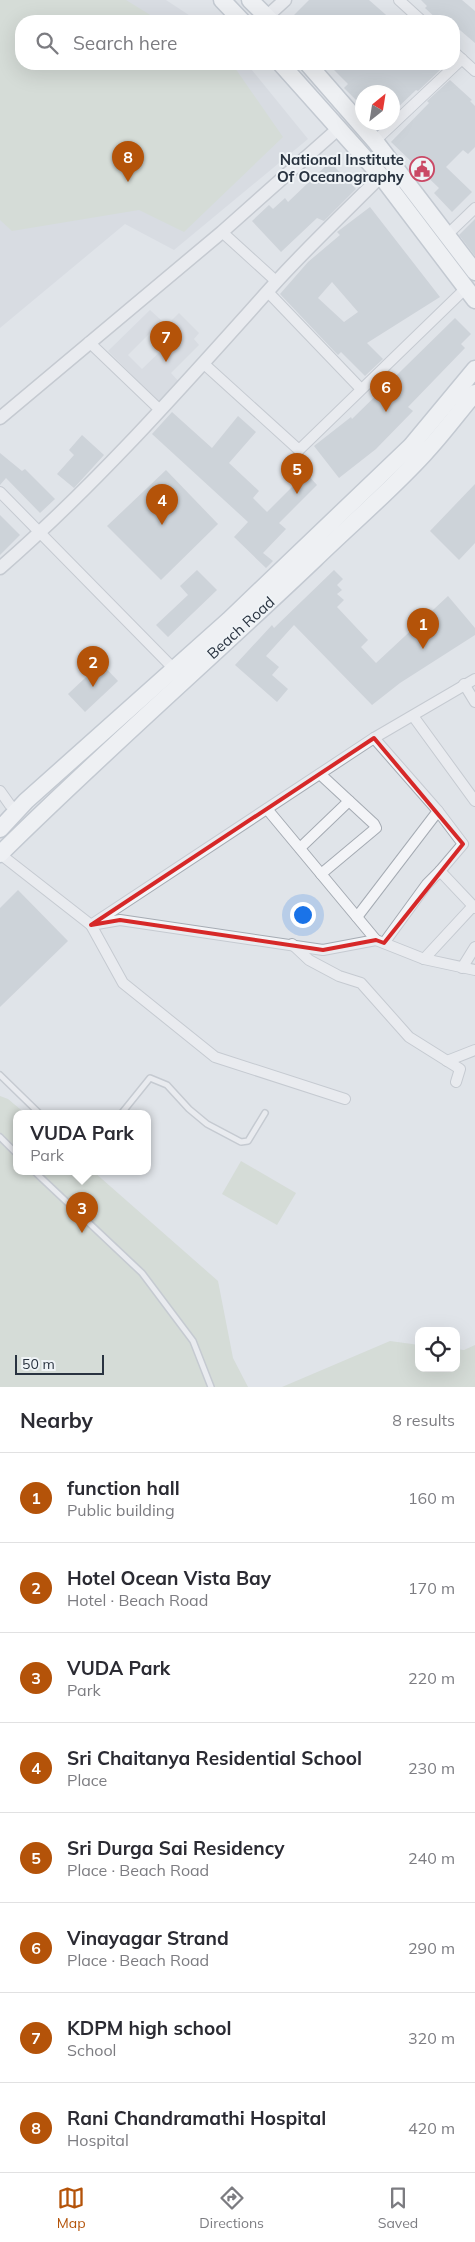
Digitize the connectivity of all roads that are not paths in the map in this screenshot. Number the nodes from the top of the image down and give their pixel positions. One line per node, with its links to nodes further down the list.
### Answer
1 (222, 0): 5 (main road)
2 (250, 0): 6 (main road)
3 (285, 0): 7 (street)
4 (399, 0): 8 (street)
5 (236, 15)
6 (263, 15)
7 (272, 15)
8 (415, 15)
9 (462, 59): 13 (street)
10 (286, 70): 14 (main road)
11 (313, 70): 15 (main road)
12 (450, 70): 15 (street)
13 (475, 71)
14 (339, 128): 16 (main road); 18 (street)
15 (375, 141): 19 (main road)
16 (381, 176): 21 (street); 22 (main road)
17 (475, 208): 19 (street)
18 (222, 232): 21 (street); 23 (street)
19 (447, 235): 20 (main road)
20 (475, 272)
21 (272, 287): 24 (street); 26 (street)
22 (470, 294): 26 (street)
23 (89, 342): 28 (street); 29 (street)
24 (203, 363): 26 (street); 28 (street)
25 (475, 369): 33 (main road, Beach Road)
26 (361, 389)
27 (475, 393): 48 (main road, Beach Road)
28 (160, 410): 31 (street)
29 (0, 418)
30 (0, 492): 31 (street)
31 (40, 534): 32 (street); 33 (street)
32 (0, 568)
33 (174, 669): 46 (main road, Beach Road)
34 (475, 679): 35 (street)
35 (464, 684): 36 (street); 37 (street)
36 (475, 702)
37 (413, 716): 38 (street); 42 (street)
38 (374, 738): 39 (street); 45 (street)
39 (320, 774): 41 (street); 44 (street)
40 (0, 791): 43 (street)
41 (349, 800): 47 (street); 50 (street)
42 (475, 801)
43 (10, 805)
44 (266, 809): 47 (street); 53 (street)
45 (438, 811): 49 (street); 52 (street)
46 (0, 829)
47 (300, 848): 50 (street)
48 (0, 854): 53 (street)
49 (440, 871): 51 (street); 54 (street)
50 (321, 874): 52 (street)
51 (473, 902): 57 (street)
52 (357, 918): 54 (street)
53 (91, 925): 55 (street); 64 (street)
54 (380, 941): 55 (street); 57 (street)
55 (292, 944): 61 (street)
56 (475, 947): 58 (street)
57 (424, 959): 58 (street)
58 (462, 968): 59 (street)
59 (475, 970)
60 (475, 1050): 61 (street)
61 (447, 1061): 63 (street)
62 (0, 1075): 65 (lane)
63 (456, 1082)
64 (344, 1099)
65 (36, 1110)
66 (124, 1110): 67 (lane)
67 (265, 1113)
68 (0, 1136): 69 (lane)
69 (13, 1150)
70 (38, 1175): 71 (lane)
71 (211, 1387)

